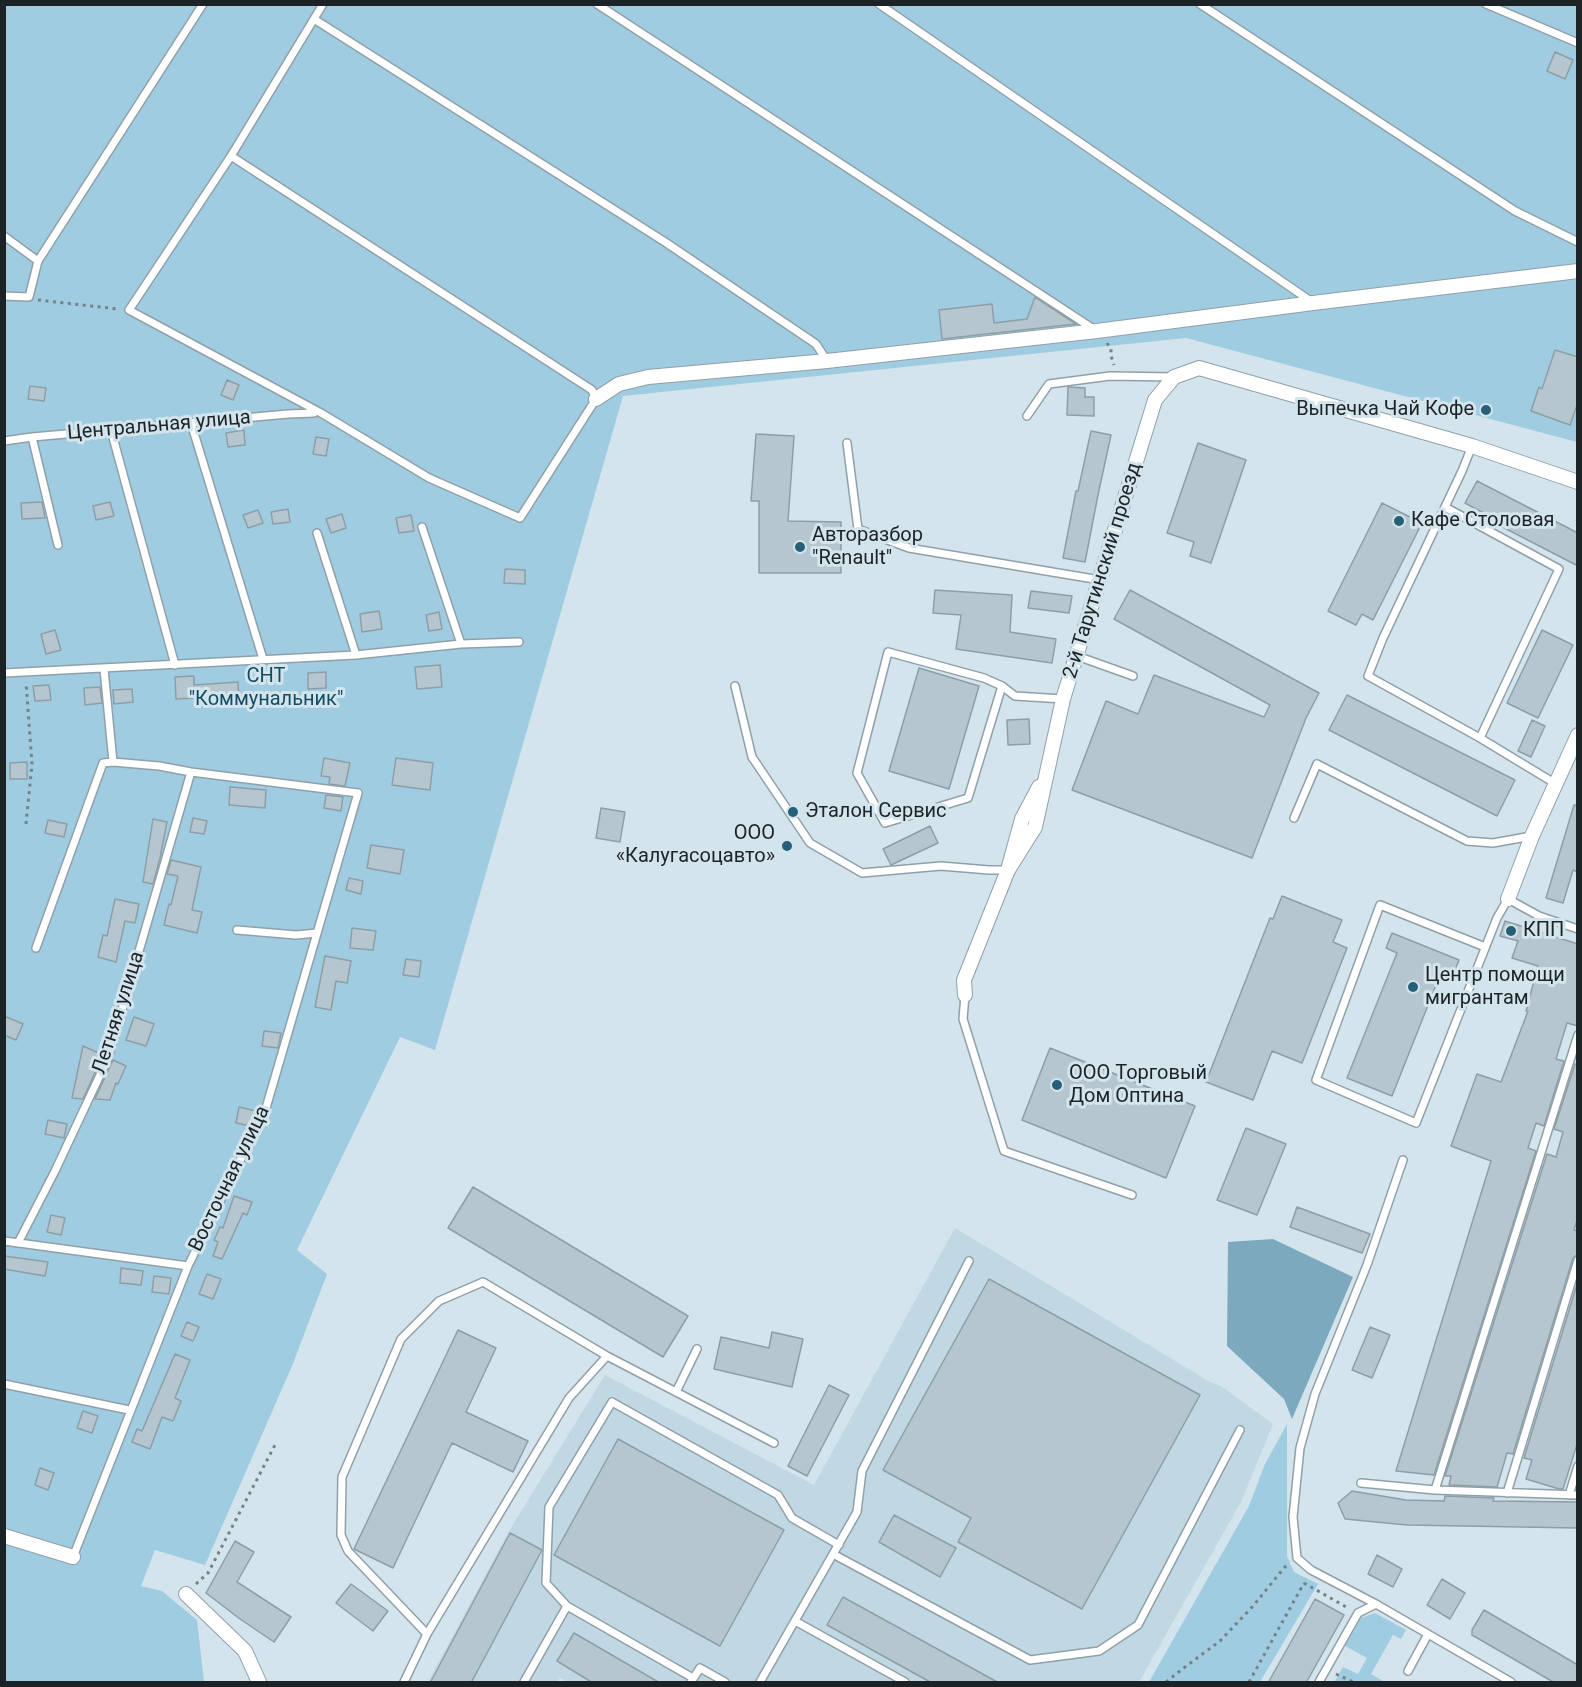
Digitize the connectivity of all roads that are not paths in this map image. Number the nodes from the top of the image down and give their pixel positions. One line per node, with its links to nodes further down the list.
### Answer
1 (203, 4): 12 (lane)
2 (323, 4): 7 (lane)
3 (597, 4): 16 (lane)
4 (879, 4): 15 (lane)
5 (1200, 4): 11 (lane)
6 (1485, 4): 8 (lane)
7 (314, 19): 9 (lane); 17 (lane)
8 (1578, 43)
9 (231, 156): 19 (lane); 19 (lane)
10 (4, 236): 12 (lane)
11 (1578, 242)
12 (38, 261): 14 (lane)
13 (1578, 271): 15 (street)
14 (4, 296)
15 (1313, 303): 16 (street)
16 (1097, 331): 17 (street)
17 (827, 361): 19 (street)
18 (1174, 377): 21 (lane); 27 (street); 33 (street, 2-й Тарутинский проезд)
19 (596, 399)
20 (315, 413): 22 (lane, Центральная улица)
21 (1027, 416)
22 (191, 423): 23 (lane, Центральная улица); 38 (lane)
23 (111, 430): 24 (lane, Центральная улица); 39 (lane)
24 (32, 437): 25 (lane, Центральная улица); 32 (lane)
25 (4, 441)
26 (847, 443): 33 (lane)
27 (1472, 446): 28 (street); 29 (lane)
28 (1578, 482)
29 (1445, 507): 47 (lane); 47 (lane)
30 (422, 527): 35 (lane)
31 (316, 532): 36 (lane)
32 (58, 545)
33 (1100, 580): 37 (street, 2-й Тарутинский проезд)
34 (519, 642): 35 (lane)
35 (461, 644): 36 (lane)
36 (356, 655): 38 (lane)
37 (1077, 656): 42 (lane); 45 (street, 2-й Тарутинский проезд)
38 (263, 659): 39 (lane)
39 (175, 665): 40 (lane)
40 (104, 669): 41 (lane); 48 (lane)
41 (4, 673)
42 (1133, 676)
43 (735, 686): 53 (lane)
44 (1002, 686): 44 (lane); 45 (lane)
45 (1063, 699): 53 (street, 2-й Тарутинский проезд)
46 (1578, 735): 50 (street)
47 (1480, 738): 50 (lane)
48 (113, 762): 49 (lane); 59 (lane)
49 (191, 772): 57 (lane, Восточная улица); 65 (lane, Летняя улица)
50 (1556, 784): 52 (street)
51 (1294, 818): 52 (lane)
52 (1532, 836): 54 (street)
53 (1008, 870): 60 (street, 2-й Тарутинский проезд)
54 (1508, 899): 55 (lane); 58 (lane)
55 (1578, 929)
56 (237, 930): 57 (lane)
57 (317, 933): 68 (lane, Восточная улица)
58 (1485, 947): 58 (lane)
59 (36, 948)
60 (965, 995): 63 (lane)
61 (1578, 1035): 78 (lane)
62 (1403, 1160): 87 (lane)
63 (1132, 1195)
64 (4, 1241): 65 (lane)
65 (18, 1243): 68 (lane)
66 (1578, 1260): 79 (lane)
67 (969, 1261): 83 (lane)
68 (188, 1266): 73 (lane, Восточная улица)
69 (697, 1349): 72 (lane)
70 (607, 1356): 72 (lane); 90 (lane); 90 (lane)
71 (4, 1384): 73 (lane)
72 (676, 1392): 75 (lane)
73 (129, 1410): 85 (lane, Восточная улица)
74 (1240, 1430): 84 (lane)
75 (774, 1443)
76 (1578, 1466): 80 (lane)
77 (1361, 1483): 78 (lane)
78 (1436, 1490): 79 (lane)
79 (1507, 1493): 80 (lane)
80 (1569, 1495): 81 (lane)
81 (1578, 1495)
82 (4, 1536): 85 (street)
83 (839, 1545): 84 (lane); 88 (lane)
84 (833, 1554): 89 (lane)
85 (73, 1557)
86 (186, 1594): 94 (street)
87 (1376, 1604): 91 (lane); 100 (lane)
88 (567, 1606): 93 (lane); 96 (lane)
89 (795, 1621): 98 (lane); 99 (lane)
90 (427, 1634): 95 (lane)
91 (1428, 1634): 92 (lane); 101 (lane)
92 (1408, 1671)
93 (692, 1680): 97 (lane)
94 (259, 1683)
95 (404, 1683)
96 (524, 1683)
97 (725, 1683)
98 (760, 1683)
99 (905, 1683)
100 (1319, 1683)
101 (1511, 1683)

